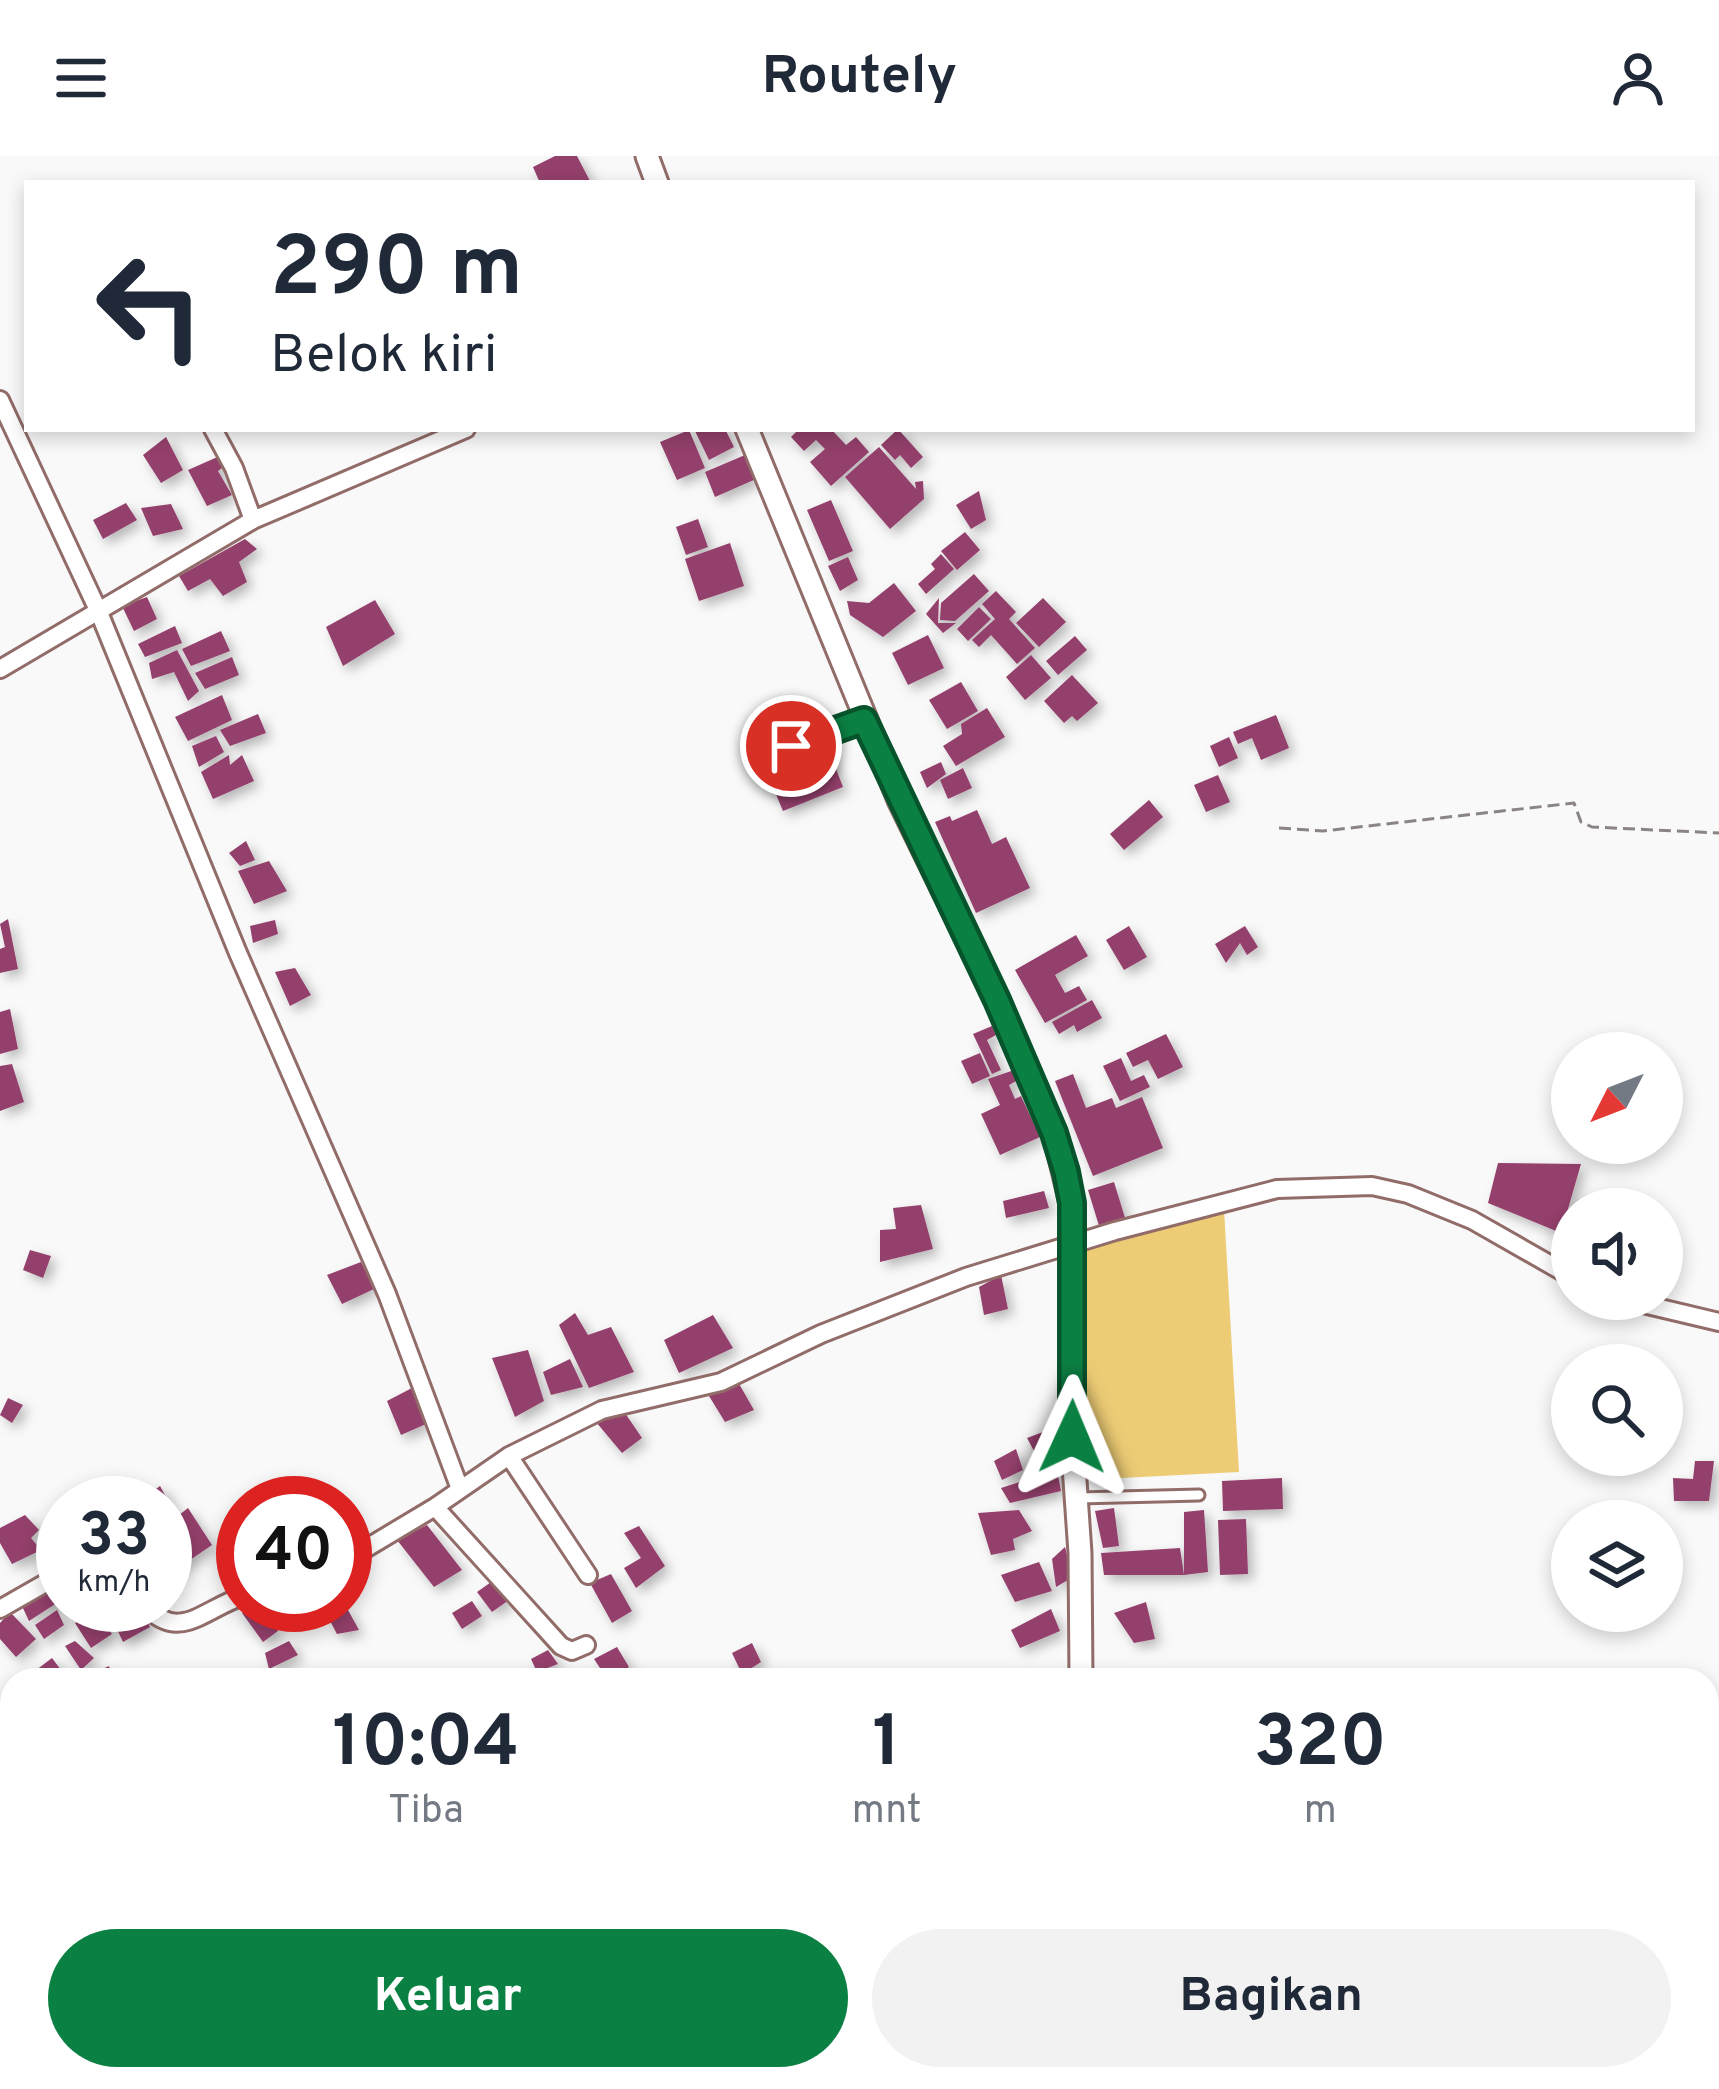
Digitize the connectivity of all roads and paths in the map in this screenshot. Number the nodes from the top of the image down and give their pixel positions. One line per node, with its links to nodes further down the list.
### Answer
1 (0, 400): 6 (street)
2 (216, 432): 5 (street)
3 (459, 432): 5 (street)
4 (748, 432): 8 (street)
5 (253, 520): 6 (street)
6 (98, 610): 7 (street); 17 (street)
7 (0, 669)
8 (864, 720): 9 (lane); 12 (street)
9 (754, 759)
10 (1279, 828): 11 (path)
11 (1719, 833)
12 (1072, 1244): 13 (street); 16 (street); 19 (street)
13 (1551, 1265)
14 (1683, 1313): 15 (street)
15 (1719, 1322)
16 (509, 1456): 17 (street); 22 (street)
17 (460, 1489): 20 (street)
18 (1199, 1495): 19 (lane)
19 (1076, 1498): 26 (street)
20 (435, 1507): 21 (street); 25 (street)
21 (372, 1545)
22 (588, 1575)
23 (36, 1589): 24 (street)
24 (0, 1610)
25 (586, 1645)
26 (1081, 1668)

